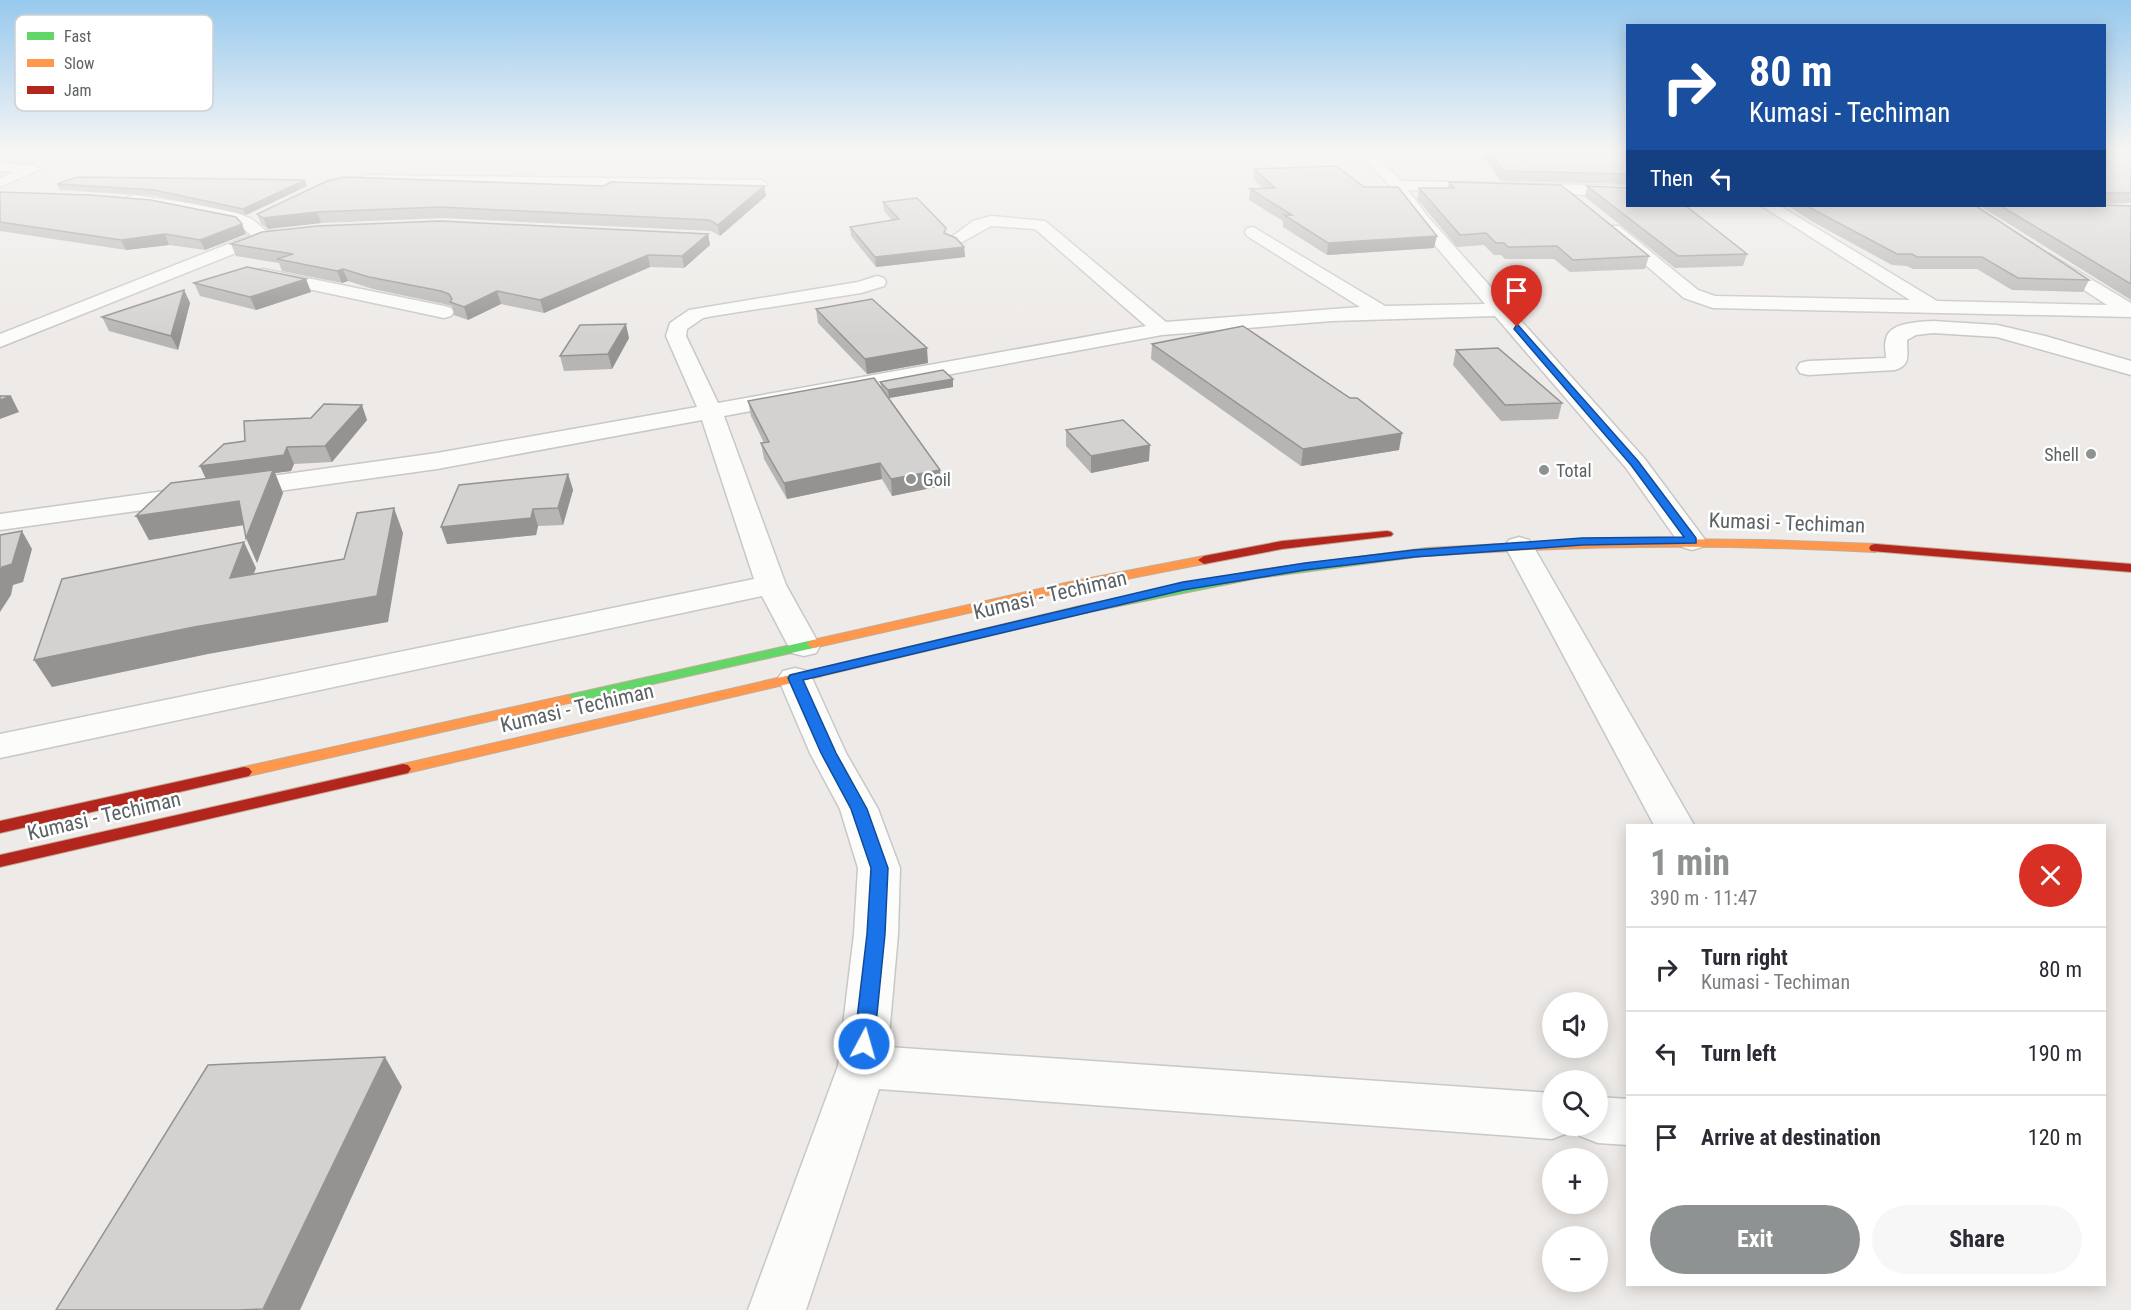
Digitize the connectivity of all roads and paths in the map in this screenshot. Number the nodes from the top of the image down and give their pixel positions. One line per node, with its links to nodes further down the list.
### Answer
1 (222, 214): 6 (street)
2 (264, 214): 6 (street)
3 (1418, 214): 15 (street)
4 (1593, 214): 14 (street)
5 (1783, 214): 14 (street)
6 (247, 222): 9 (street)
7 (298, 232): 9 (street)
8 (1253, 232): 16 (street)
9 (263, 236): 12 (street)
10 (956, 241): 20 (street)
11 (2034, 249): 17 (street)
12 (202, 262): 18 (street); 21 (street)
13 (877, 282): 24 (street)
14 (1933, 307): 17 (street); 19 (street)
15 (1502, 310): 16 (street); 25 (street)
16 (1379, 311): 20 (street)
17 (2131, 311)
18 (444, 312)
19 (1964, 327): 22 (street); 23 (street)
20 (1162, 329): 24 (street)
21 (0, 340)
22 (1808, 368)
23 (2131, 368)
24 (711, 412): 28 (street); 33 (street)
25 (1676, 518): 26 (highway); 27 (highway); 30 (street)
26 (1652, 519)
27 (1699, 519)
28 (0, 522)
29 (1405, 532): 34 (highway)
30 (1692, 541): 31 (highway, Kumasi - Techiman); 32 (highway, Kumasi - Techiman)
31 (1519, 546): 34 (highway, Kumasi - Techiman); 36 (street)
32 (2131, 568)
33 (771, 585): 34 (street); 35 (street)
34 (799, 662): 37 (highway); 38 (highway, Kumasi - Techiman); 39 (street)
35 (0, 746)
36 (1673, 824)
37 (0, 827)
38 (0, 861)
39 (862, 1065): 40 (street); 43 (street)
40 (1542, 1115)
41 (1608, 1121): 42 (street)
42 (1626, 1122)
43 (777, 1310)

